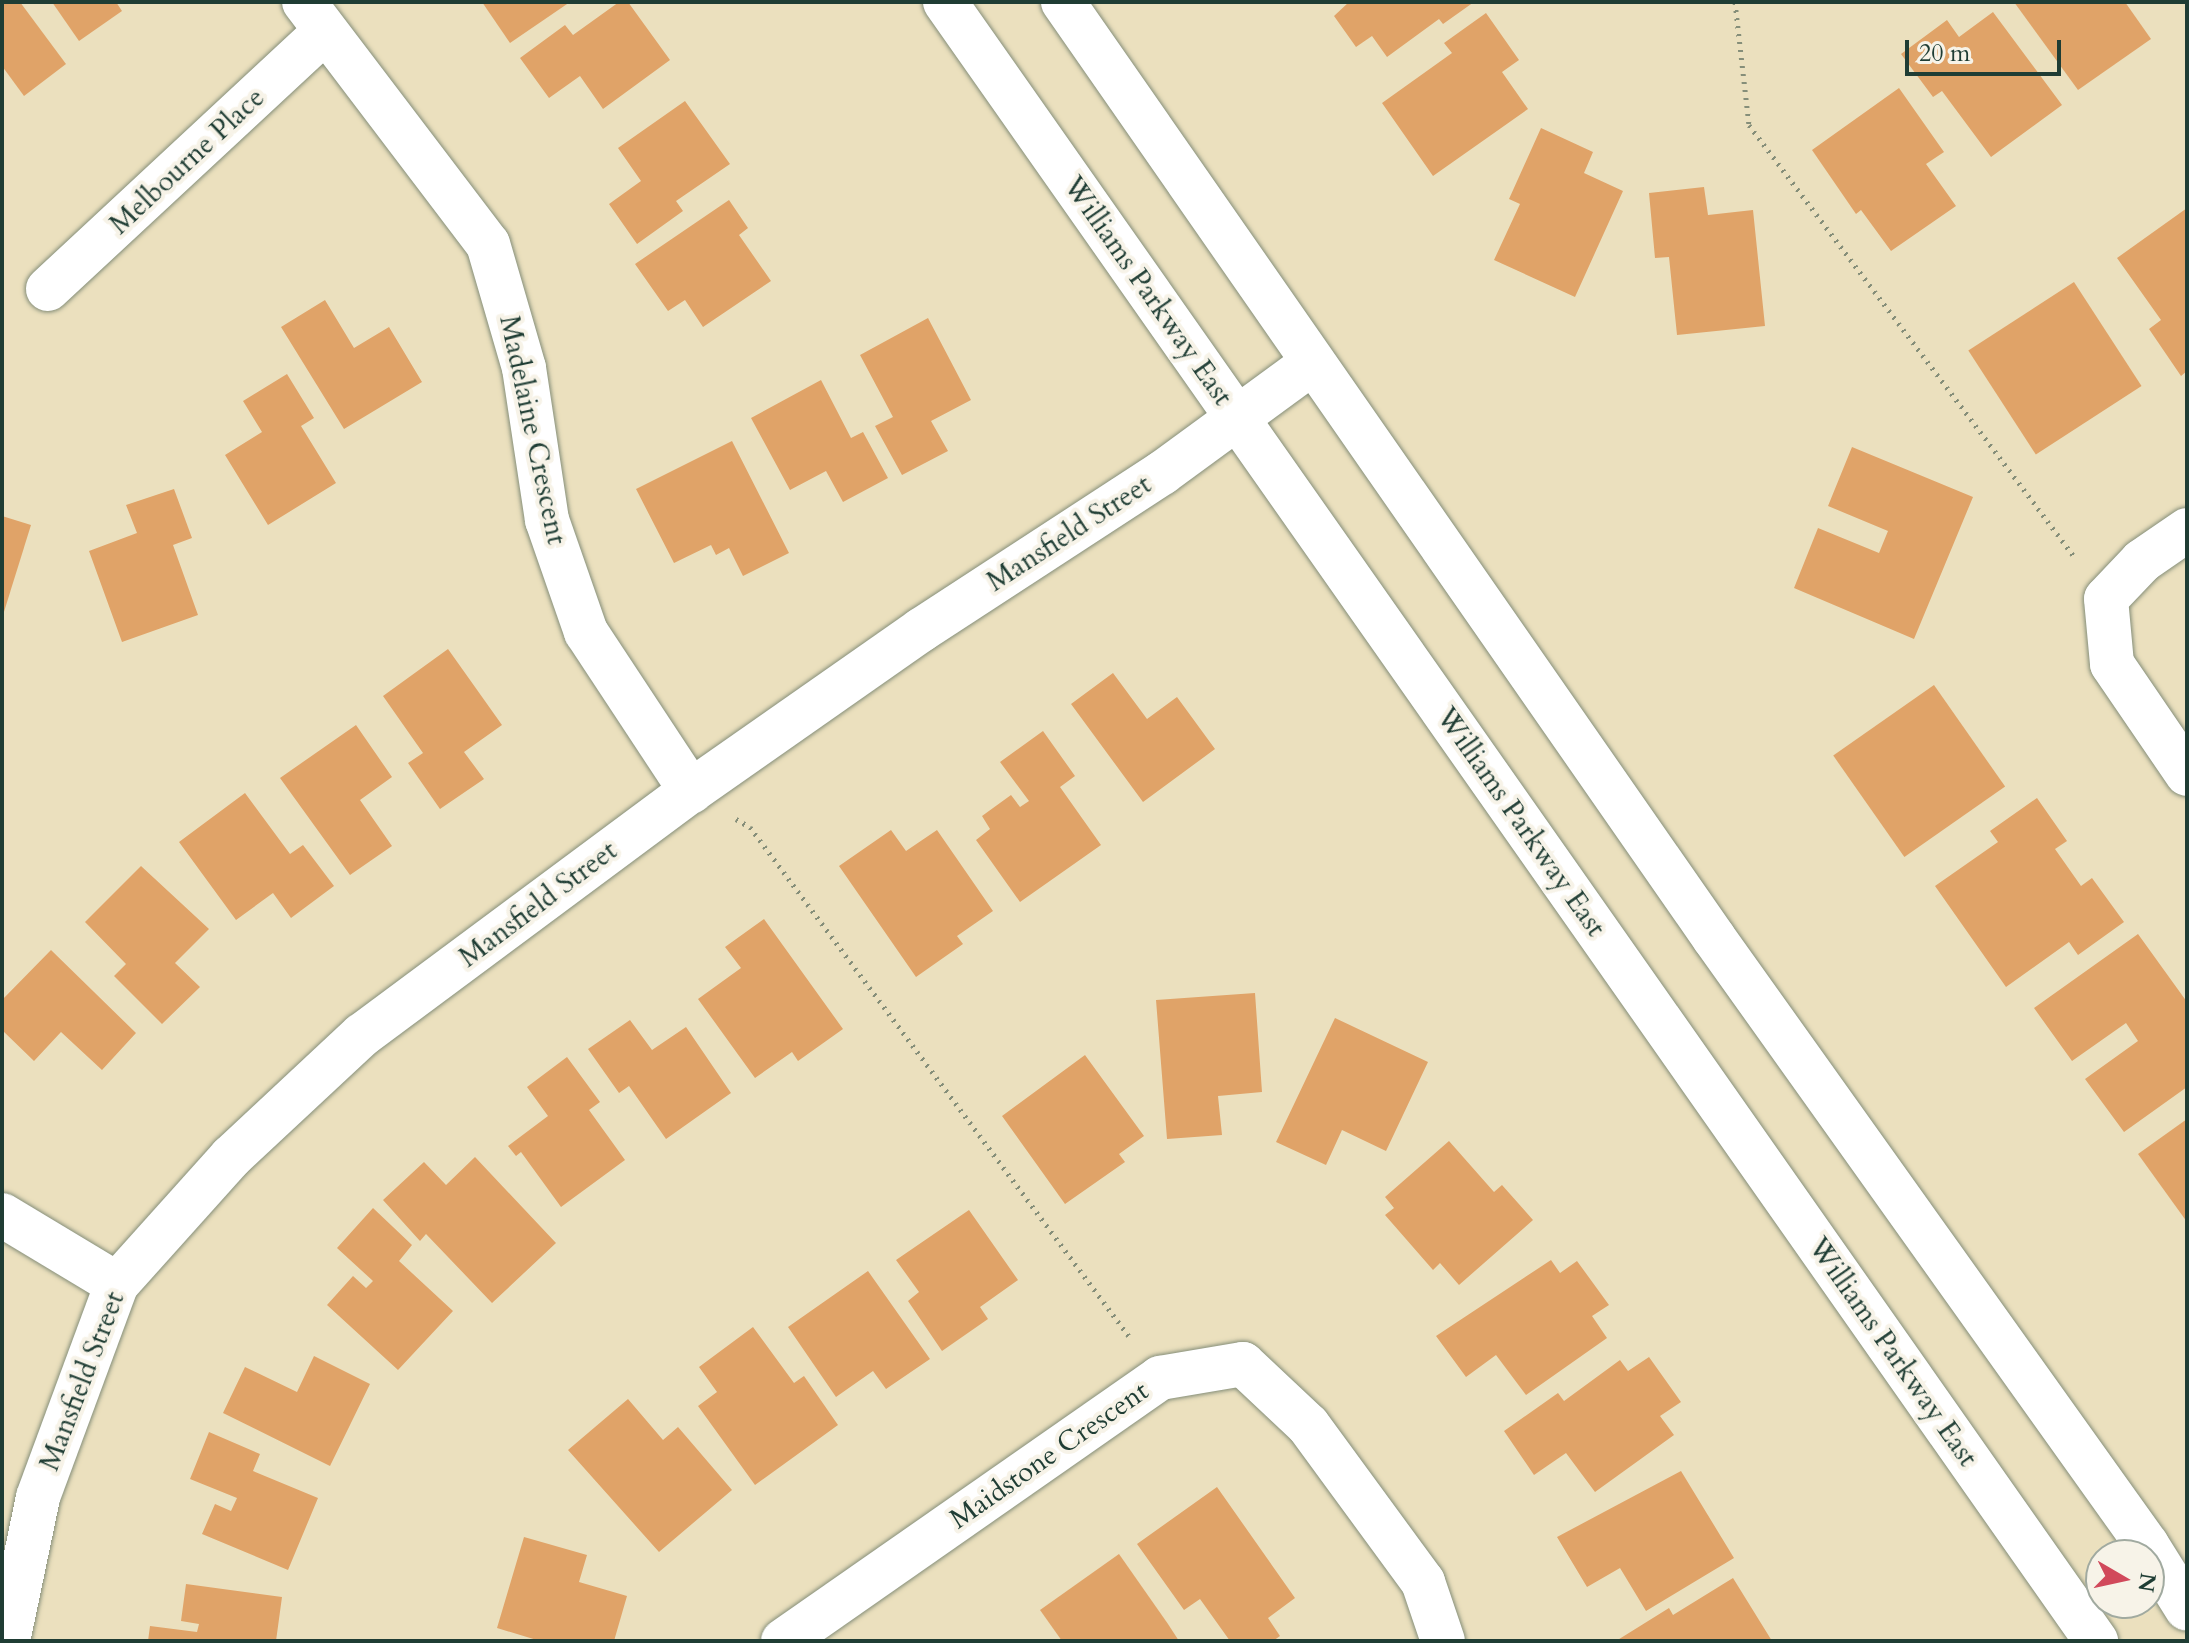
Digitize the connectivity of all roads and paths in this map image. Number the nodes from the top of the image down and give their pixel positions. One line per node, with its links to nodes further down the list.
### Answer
1 (945, 2): 7 (street, Williams Parkway East)
2 (1063, 2): 6 (street)
3 (1735, 2): 9 (path)
4 (314, 17): 5 (street, Melbourne Place); 11 (street, Madelaine Crescent)
5 (48, 289)
6 (1311, 364): 7 (street, Mansfield Street); 15 (street)
7 (1237, 417): 11 (street, Mansfield Street); 19 (street, Williams Parkway East)
8 (2187, 530): 9 (street)
9 (2106, 599): 10 (street)
10 (2187, 774)
11 (691, 791): 13 (street, Mansfield Street); 14 (path)
12 (2, 1215): 13 (street)
13 (117, 1284): 16 (street, Mansfield Street)
14 (1160, 1378): 17 (street, Maidstone Crescent); 18 (street, Maidstone Crescent)
15 (2187, 1609)
16 (8, 1641)
17 (783, 1641)
18 (1443, 1641)
19 (2096, 1641)

